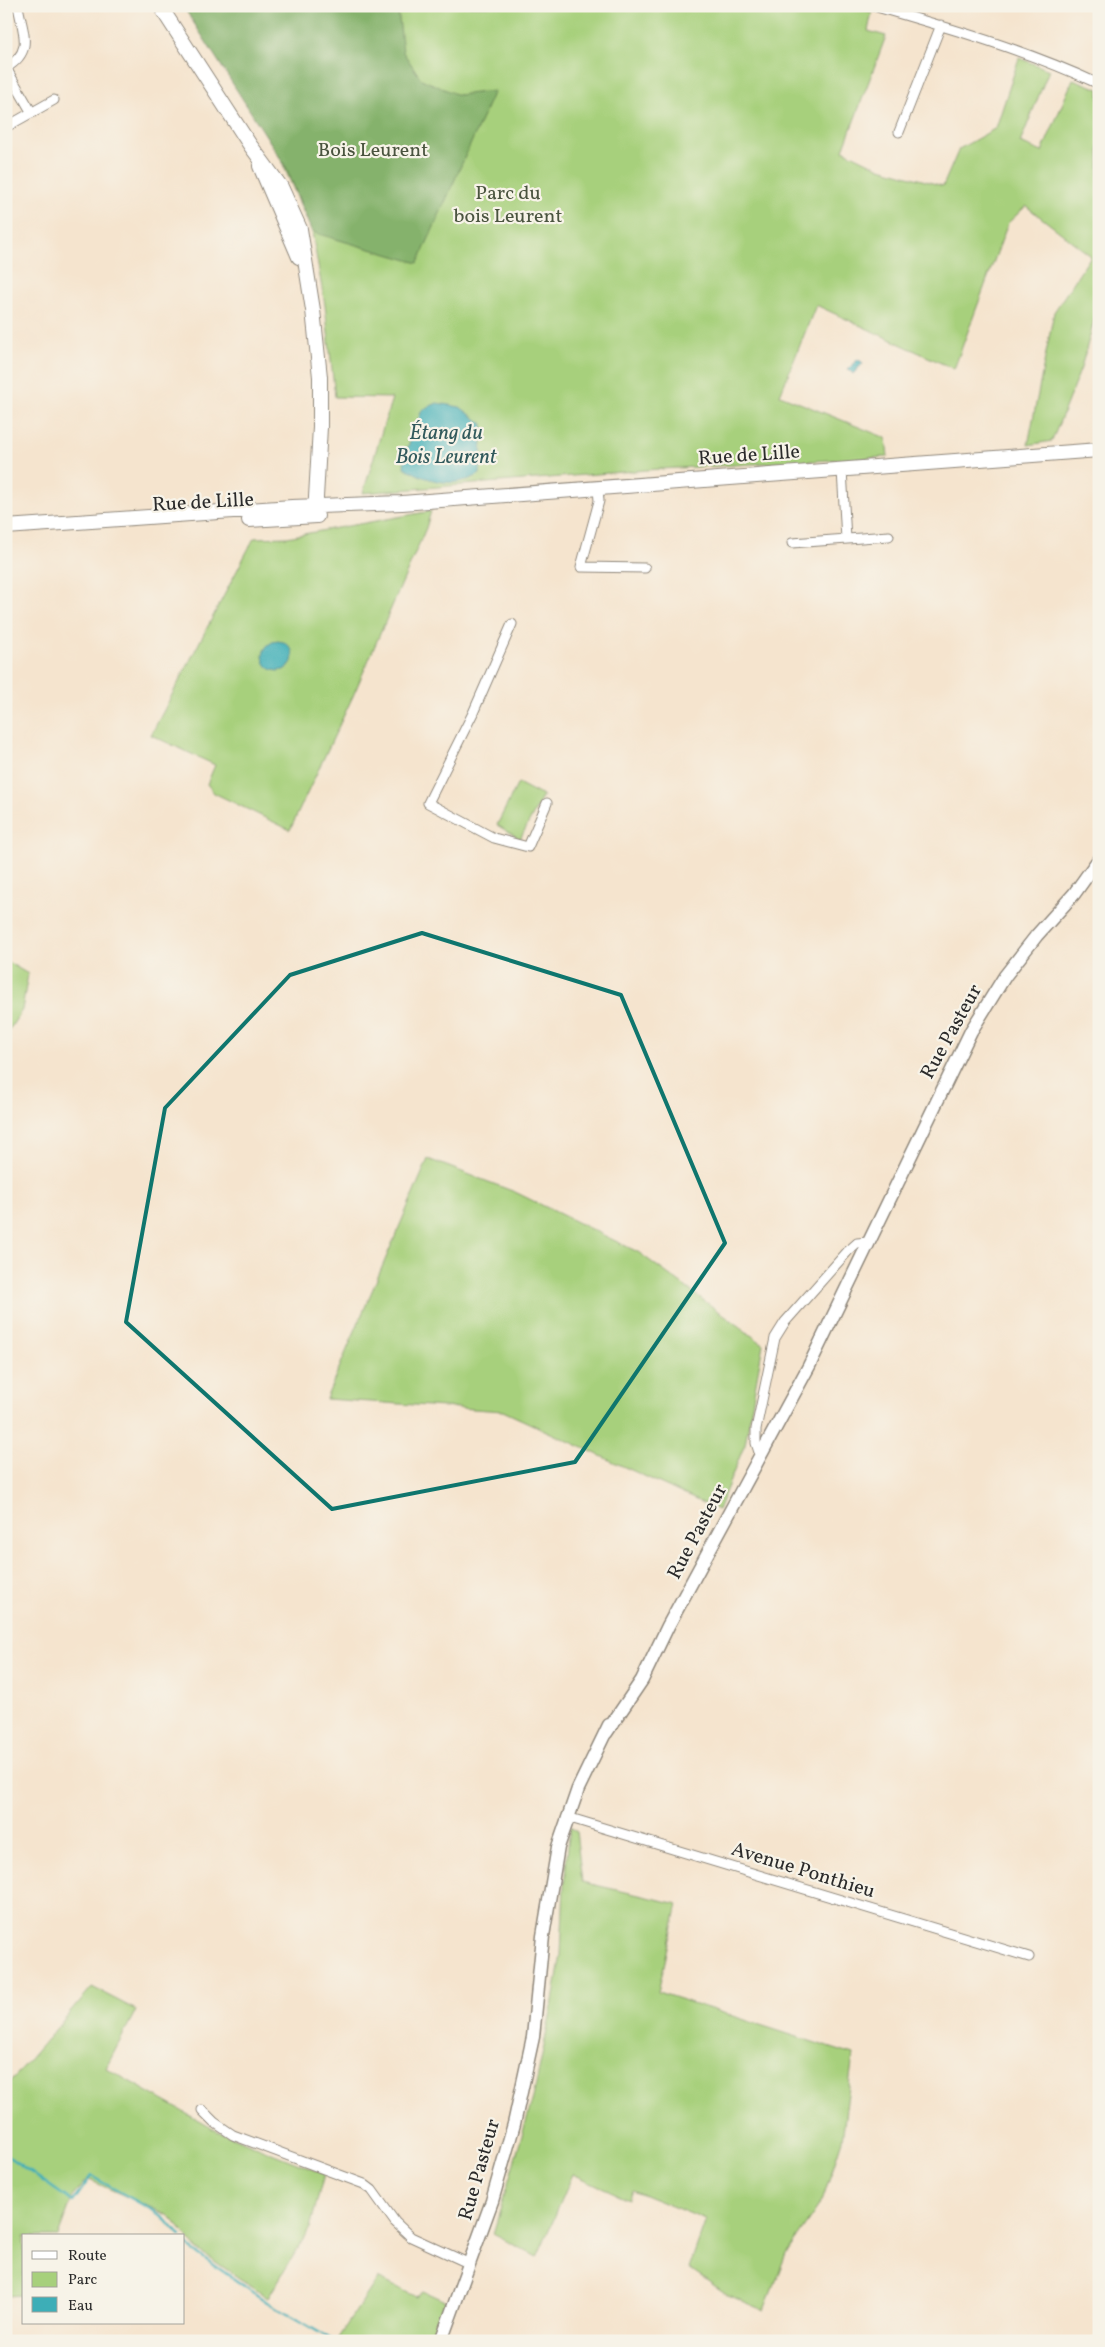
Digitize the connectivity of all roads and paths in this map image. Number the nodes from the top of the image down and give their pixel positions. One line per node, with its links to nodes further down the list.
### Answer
1 (18, 6): 5 (street)
2 (160, 6): 14 (main road)
3 (873, 6): 4 (street)
4 (940, 25): 6 (street); 10 (street)
5 (6, 68): 8 (street)
6 (1099, 84)
7 (54, 100): 8 (street)
8 (32, 113): 9 (street)
9 (6, 127)
10 (899, 132)
11 (1099, 450): 12 (main road, Rue de Lille)
12 (842, 470): 13 (main road, Rue de Lille); 18 (street)
13 (598, 488): 14 (main road, Rue de Lille); 20 (street)
14 (315, 511): 15 (main road, Rue de Lille); 16 (main road, Rue de Lille)
15 (6, 527)
16 (6, 536)
17 (889, 536): 18 (street)
18 (846, 539): 19 (street)
19 (792, 542)
20 (645, 568)
21 (512, 624): 22 (street)
22 (547, 803)
23 (1099, 859): 24 (main road, Rue Pasteur)
24 (869, 1242): 25 (main road, Rue Pasteur); 25 (street)
25 (760, 1455): 26 (main road, Rue Pasteur)
26 (567, 1817): 27 (street, Avenue Ponthieu); 29 (main road, Rue Pasteur)
27 (1029, 1957)
28 (202, 2110): 29 (street)
29 (470, 2264): 30 (main road, Rue Pasteur)
30 (441, 2341)

